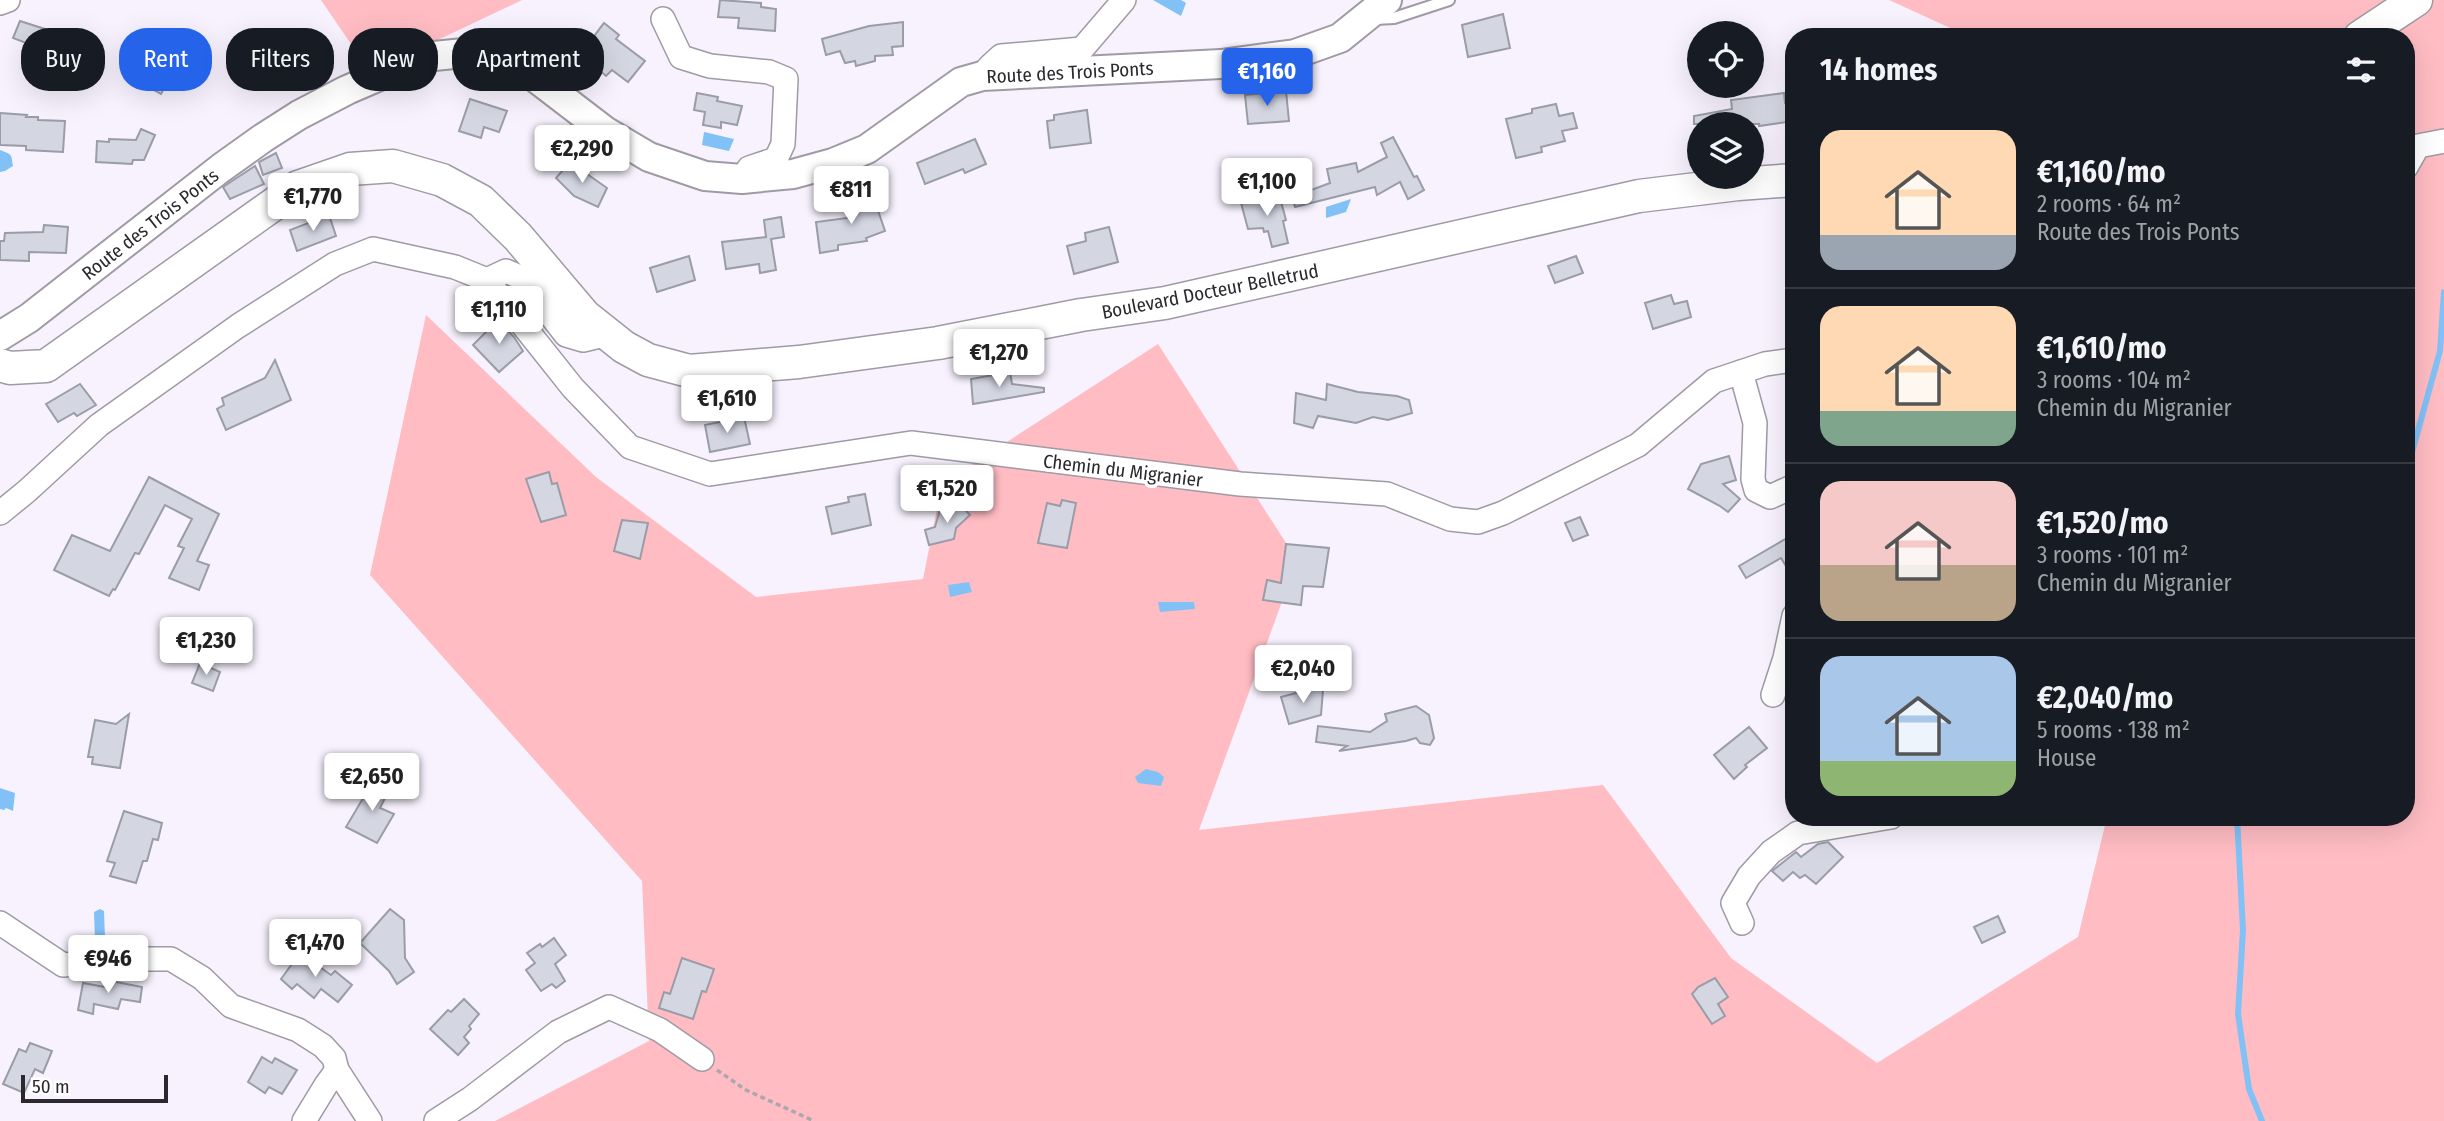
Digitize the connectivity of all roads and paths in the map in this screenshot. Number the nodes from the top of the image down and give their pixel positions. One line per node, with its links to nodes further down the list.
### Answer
1 (8, 0): 6 (street)
2 (1124, 0): 10 (street)
3 (1387, 0): 8 (street, Route des Trois Ponts)
4 (1449, 0): 8 (lane)
5 (2416, 0): 9 (main road)
6 (0, 3)
7 (663, 19): 13 (street)
8 (1365, 20): 10 (street, Route des Trois Ponts)
9 (2374, 28)
10 (982, 76): 13 (street, Route des Trois Ponts)
11 (2444, 141): 12 (street)
12 (2415, 151)
13 (742, 179): 17 (street, Route des Trois Ponts)
14 (1785, 181): 16 (main road, Boulevard Docteur Belletrud)
15 (487, 280): 16 (street); 20 (street, Chemin du Migranier); 22 (street)
16 (608, 334): 19 (main road, Boulevard Docteur Belletrud)
17 (0, 336)
18 (1785, 361): 20 (street, Chemin du Migranier)
19 (0, 365)
20 (1741, 372): 21 (street)
21 (1785, 490)
22 (0, 513)
23 (1785, 658): 24 (street)
24 (1773, 695)
25 (1839, 826): 27 (street)
26 (0, 923): 29 (street)
27 (1742, 923)
28 (702, 1059): 32 (street); 33 (path)
29 (337, 1070): 30 (street); 31 (street)
30 (304, 1121)
31 (370, 1121)
32 (436, 1121)
33 (814, 1121)

